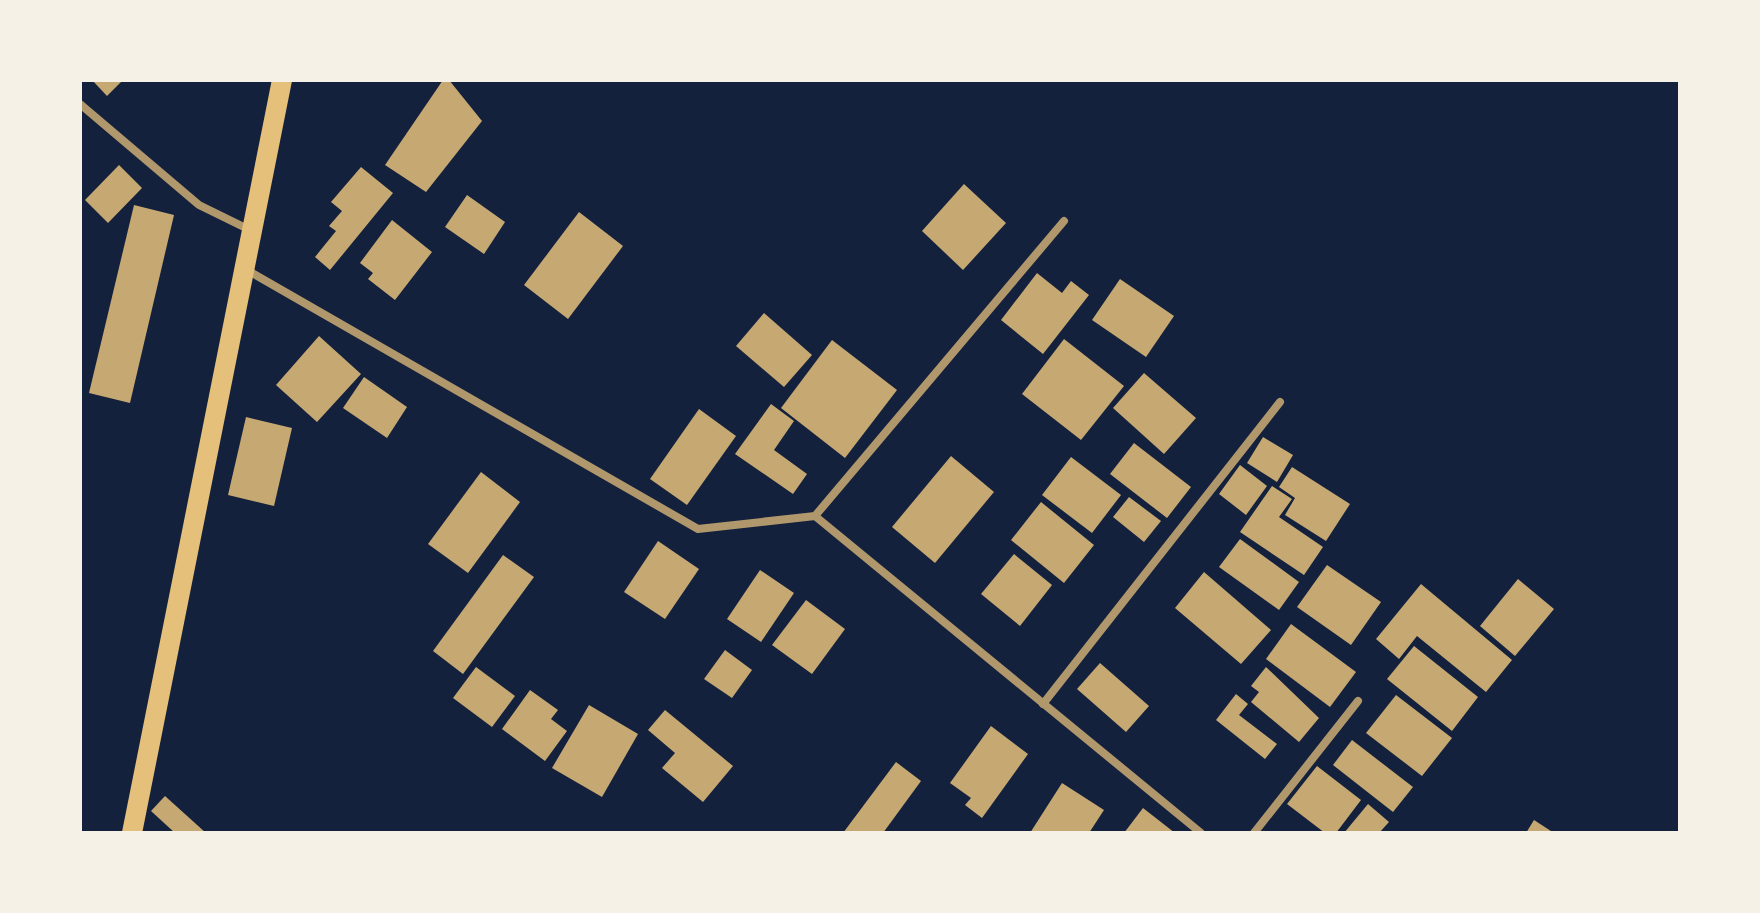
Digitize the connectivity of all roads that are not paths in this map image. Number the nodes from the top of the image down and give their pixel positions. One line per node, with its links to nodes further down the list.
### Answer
1 (282, 80): 4 (main road)
2 (80, 104): 4 (street)
3 (1064, 221): 7 (street)
4 (253, 231): 5 (main road)
5 (246, 270): 7 (street); 10 (main road)
6 (1280, 402): 9 (street)
7 (815, 516): 9 (street)
8 (1358, 701): 12 (street)
9 (1043, 704): 11 (street)
10 (132, 833)
11 (1201, 833)
12 (1254, 833)

